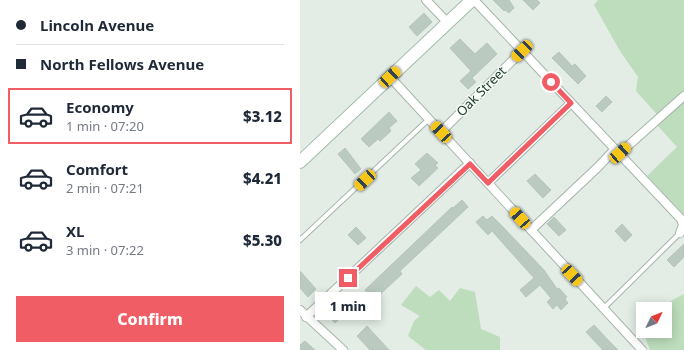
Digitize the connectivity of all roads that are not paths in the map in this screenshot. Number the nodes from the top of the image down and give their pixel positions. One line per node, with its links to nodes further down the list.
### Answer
1 (426, 0): 3 (street)
2 (473, 0): 3 (main road); 4 (street)
3 (448, 23): 5 (main road)
4 (522, 51): 7 (street); 9 (street, Oak Street)
5 (390, 77): 8 (street); 11 (main road)
6 (684, 96): 10 (street)
7 (571, 103): 10 (street); 13 (street)
8 (429, 119): 9 (street); 16 (lane)
9 (441, 132): 12 (street)
10 (617, 151): 14 (street); 15 (street)
11 (300, 162)
12 (470, 164): 13 (street); 19 (street)
13 (488, 183): 14 (street)
14 (531, 230): 17 (street)
15 (680, 233): 17 (lane)
16 (300, 240)
17 (604, 308): 21 (street)
18 (300, 310): 19 (street)
19 (306, 317): 20 (street)
20 (343, 350)
21 (642, 350)

